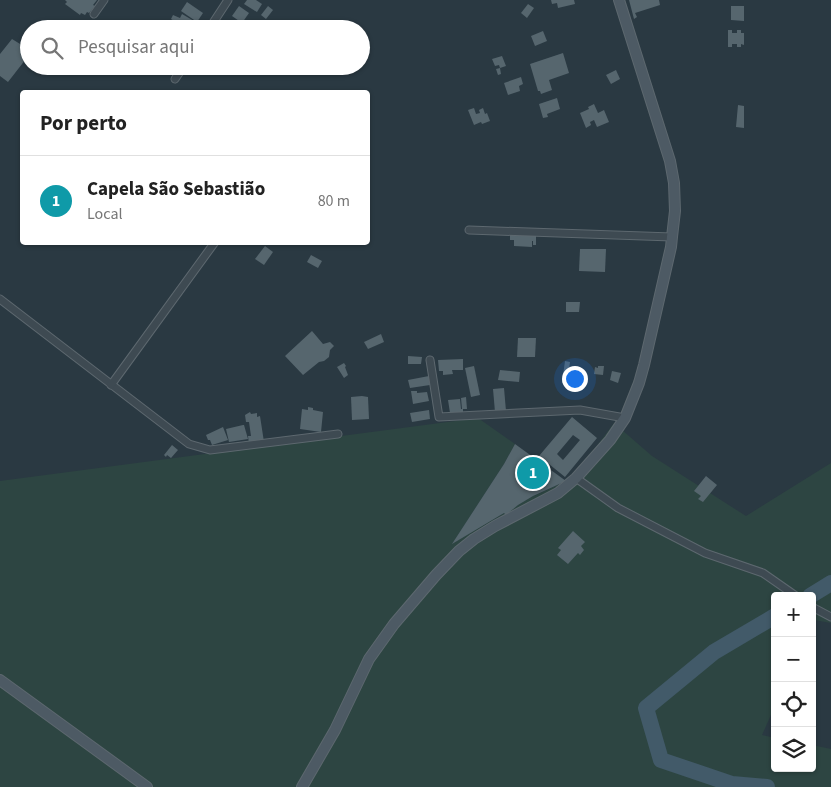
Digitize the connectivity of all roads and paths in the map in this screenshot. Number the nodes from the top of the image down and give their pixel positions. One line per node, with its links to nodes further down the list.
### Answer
1 (104, 0): 4 (street)
2 (228, 0): 5 (street)
3 (619, 0): 9 (street)
4 (94, 14)
5 (215, 20)
6 (178, 75): 7 (street)
7 (175, 79)
8 (469, 230): 9 (street)
9 (672, 237): 14 (street)
10 (213, 245): 13 (street)
11 (0, 299): 13 (street)
12 (430, 360): 14 (street)
13 (111, 384): 15 (street)
14 (625, 418): 16 (street)
15 (338, 434)
16 (576, 478): 17 (street); 22 (street)
17 (791, 592)
18 (816, 609): 19 (street)
19 (831, 617)
20 (0, 680): 21 (street)
21 (147, 787)
22 (302, 787)

